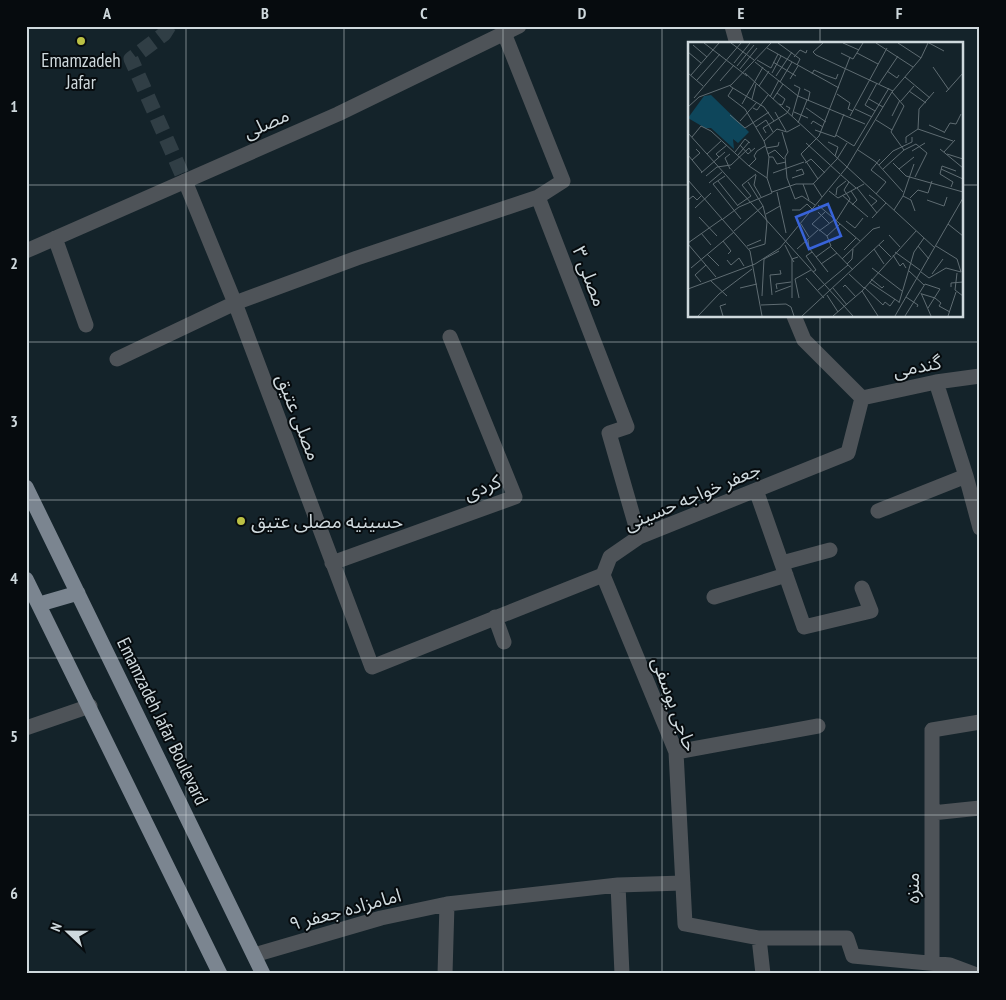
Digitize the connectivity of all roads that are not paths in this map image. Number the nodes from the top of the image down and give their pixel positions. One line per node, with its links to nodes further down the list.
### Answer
1 (519, 26): 3 (street, مصلی)
2 (732, 26): 4 (street)
3 (504, 33): 5 (street, مصلی); 6 (street)
4 (736, 42)
5 (185, 181): 7 (street, مصلی); 9 (street, مصلی عتیق)
6 (538, 197): 9 (street); 22 (street, مصلی ۳)
7 (55, 238): 8 (street, مصلی); 11 (street)
8 (26, 251)
9 (235, 303): 13 (street); 24 (street, مصلی عتیق)
10 (795, 318): 16 (street)
11 (86, 325)
12 (450, 337): 24 (street, کردی)
13 (117, 359)
14 (980, 376): 15 (street, گندمی)
15 (936, 382): 16 (street, گندمی); 17 (street)
16 (862, 398): 19 (street, جعفر خواجه حسینی)
17 (972, 482): 20 (street); 21 (street)
18 (26, 487): 29 (main road, Emamzadeh Jafar Boulevard)
19 (756, 490): 22 (street, جعفر خواجه حسینی); 25 (street)
20 (878, 511)
21 (980, 528)
22 (639, 537): 26 (street, جعفر خواجه حسینی)
23 (830, 550): 25 (street)
24 (332, 563): 32 (street, مصلی عتیق)
25 (784, 569): 28 (street); 30 (street)
26 (603, 575): 32 (street); 38 (street, حاجی یوسفی)
27 (26, 579): 31 (main road)
28 (862, 588)
29 (78, 593): 31 (main road); 45 (main road, Emamzadeh Jafar Boulevard)
30 (714, 597)
31 (40, 604): 34 (main road)
32 (495, 618): 33 (street)
33 (504, 642)
34 (90, 706): 37 (street); 47 (main road)
35 (980, 722): 40 (street, منزه)
36 (818, 726): 38 (street)
37 (26, 728)
38 (676, 752): 41 (street, حاجی یوسفی)
39 (980, 808): 40 (street)
40 (932, 813): 46 (street, منزه)
41 (683, 883): 42 (street); 44 (street, حاجی یوسفی)
42 (618, 885): 43 (street); 50 (street)
43 (447, 904): 45 (street, امامزاده جعفر ۹); 49 (street)
44 (759, 938): 46 (street, حاجی یوسفی); 51 (street)
45 (254, 955): 48 (main road, Emamzadeh Jafar Boulevard)
46 (932, 964): 52 (street, حاجی یوسفی)
47 (220, 974)
48 (263, 974)
49 (444, 974)
50 (622, 974)
51 (762, 974)
52 (974, 974)

